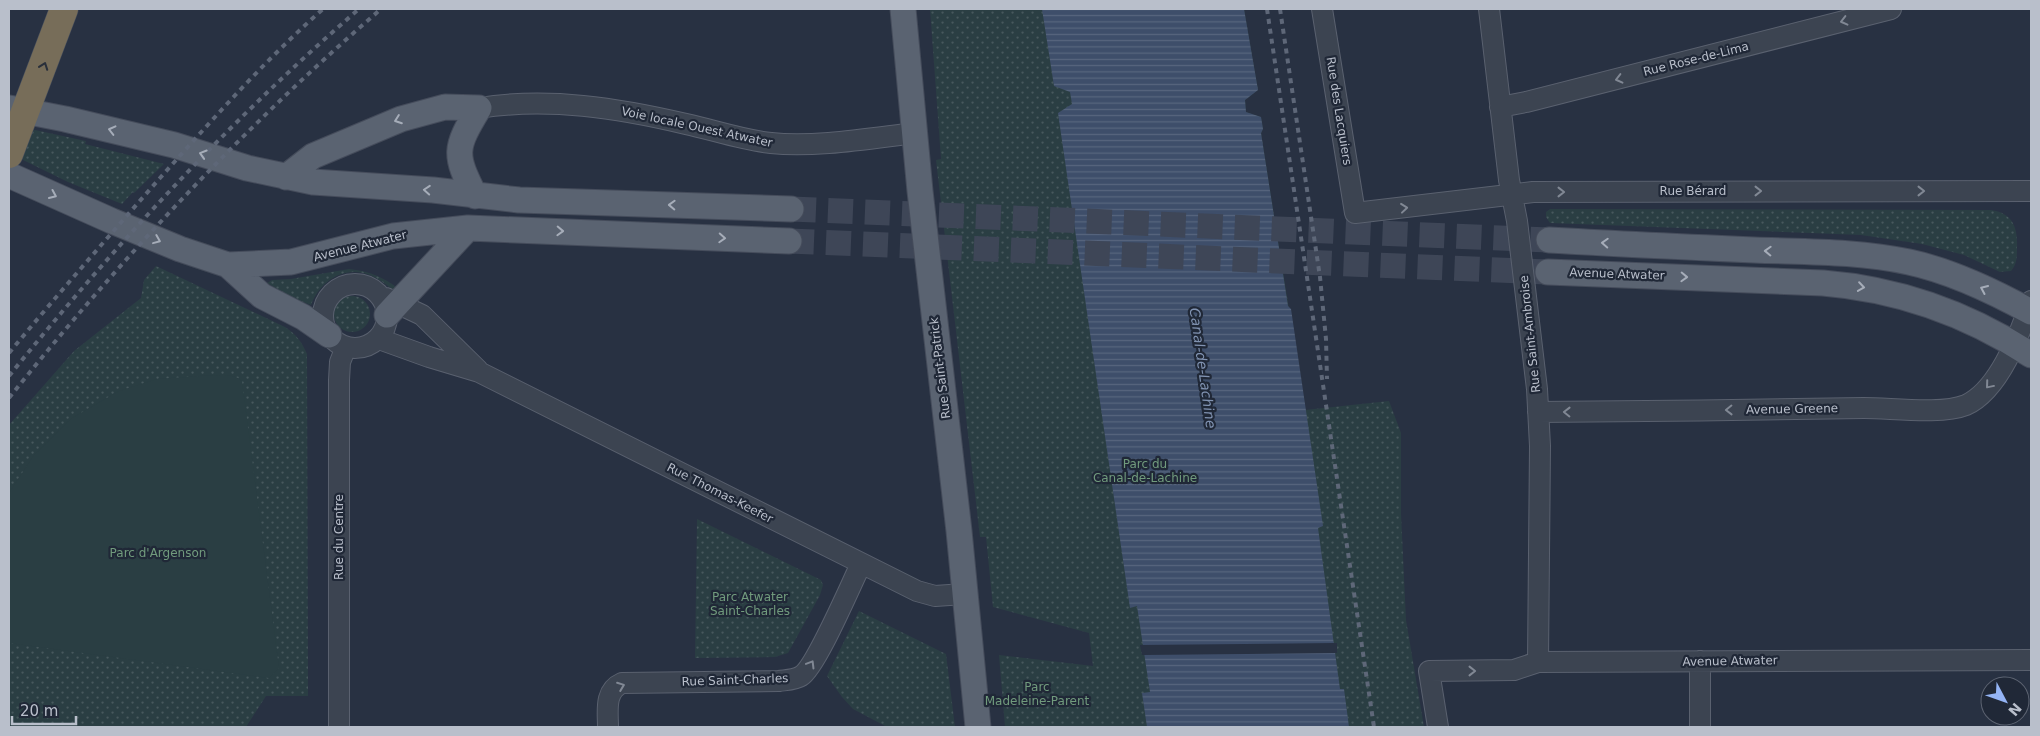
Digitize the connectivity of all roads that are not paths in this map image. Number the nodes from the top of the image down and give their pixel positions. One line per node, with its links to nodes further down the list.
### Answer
1 (64, 9): 8 (highway, one-way to 1)
2 (903, 9): 9 (main road, Rue Saint-Patrick)
3 (1322, 9): 17 (street, Rue des Lacquiers)
4 (1489, 9): 6 (street, Rue Saint-Ambroise)
5 (1891, 9): 6 (street, Rue Rose-de-Lima, one-way to 6)
6 (1500, 107): 14 (street, Rue Saint-Ambroise)
7 (479, 108): 9 (street, Voie locale Ouest Atwater); 12 (main road, one-way to 12); 15 (main road)
8 (17, 109): 10 (highway); 12 (main road, one-way to 8)
9 (915, 133): 33 (main road, Rue Saint-Patrick)
10 (9, 154)
11 (9, 175): 21 (main road, Avenue Atwater, one-way to 21)
12 (286, 177): 15 (main road, one-way to 12)
13 (2031, 191): 14 (street, Rue Bérard, one-way to 13)
14 (1512, 195): 17 (street, Rue Bérard, one-way to 14); 31 (street, Rue Saint-Ambroise)
15 (475, 196): 16 (main road, one-way to 15)
16 (791, 208)
17 (1355, 213)
18 (468, 228): 20 (main road, Avenue Atwater, one-way to 20); 21 (main road, Avenue Atwater); 23 (main road)
19 (1549, 240): 25 (main road, one-way to 19)
20 (789, 241)
21 (228, 265): 28 (main road)
22 (1548, 272): 29 (main road, Avenue Atwater, one-way to 29)
23 (418, 282): 24 (main road); 26 (street)
24 (388, 304): 26 (street, Rue Thomas-Keefer); 27 (street); 28 (street)
25 (2030, 308): 29 (street, Avenue Greene)
26 (422, 315): 30 (street, Rue Thomas-Keefer)
27 (379, 339): 28 (street); 30 (street, Rue Thomas-Keefer)
28 (337, 341): 37 (street, Rue du Centre)
29 (2023, 349): 31 (street, Avenue Greene, one-way to 31)
30 (479, 372): 32 (street, Rue Thomas-Keefer)
31 (1538, 412): 36 (street, Rue Saint-Ambroise)
32 (861, 564): 33 (street, Rue Thomas-Keefer); 38 (street, Rue Saint-Charles, one-way to 32)
33 (964, 594): 39 (main road, Rue Saint-Patrick)
34 (2031, 660): 35 (street, Avenue Atwater)
35 (1700, 661): 36 (street, Avenue Atwater); 41 (street)
36 (1538, 662): 40 (street, Avenue Atwater, one-way to 36)
37 (339, 727)
38 (608, 727)
39 (978, 727)
40 (1438, 727)
41 (1700, 727)

